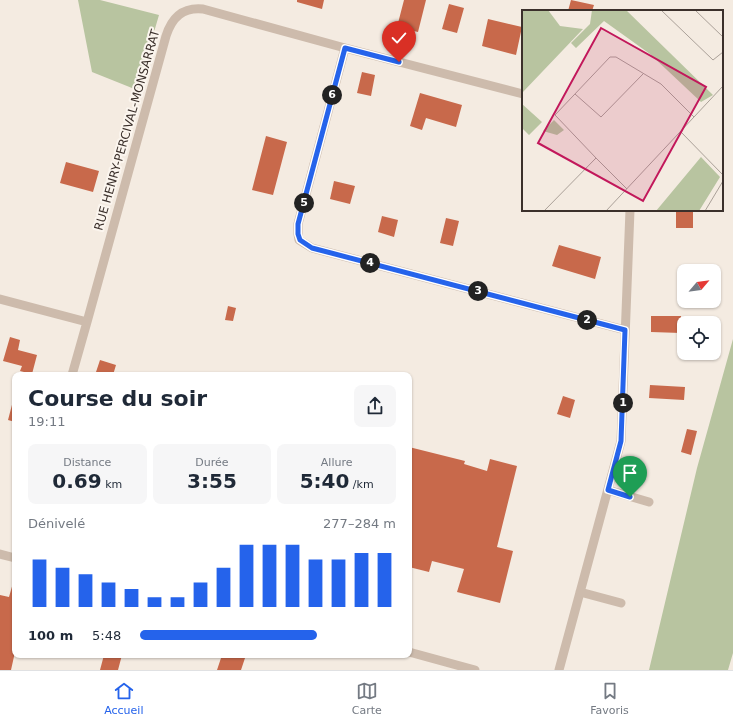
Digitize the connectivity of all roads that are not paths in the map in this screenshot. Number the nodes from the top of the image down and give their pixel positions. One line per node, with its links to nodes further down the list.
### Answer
1 (345, 48): 2 (street, RUE HENRY-PERCIVAL-MONSARRAT); 5 (street, RUE HENRY-PERCIVAL-MONSARRAT); 6 (street)
2 (522, 94)
3 (630, 211): 6 (street)
4 (0, 299): 5 (street)
5 (87, 322): 7 (street, RUE HENRY-PERCIVAL-MONSARRAT)
6 (625, 330): 8 (street)
7 (73, 372)
8 (608, 490): 9 (street); 12 (street)
9 (649, 502)
10 (0, 554): 11 (street)
11 (12, 557)
12 (580, 592): 13 (street); 18 (street)
13 (621, 603)
14 (412, 653): 15 (street)
15 (445, 660): 16 (street); 17 (street)
16 (442, 670)
17 (475, 670)
18 (558, 670)

